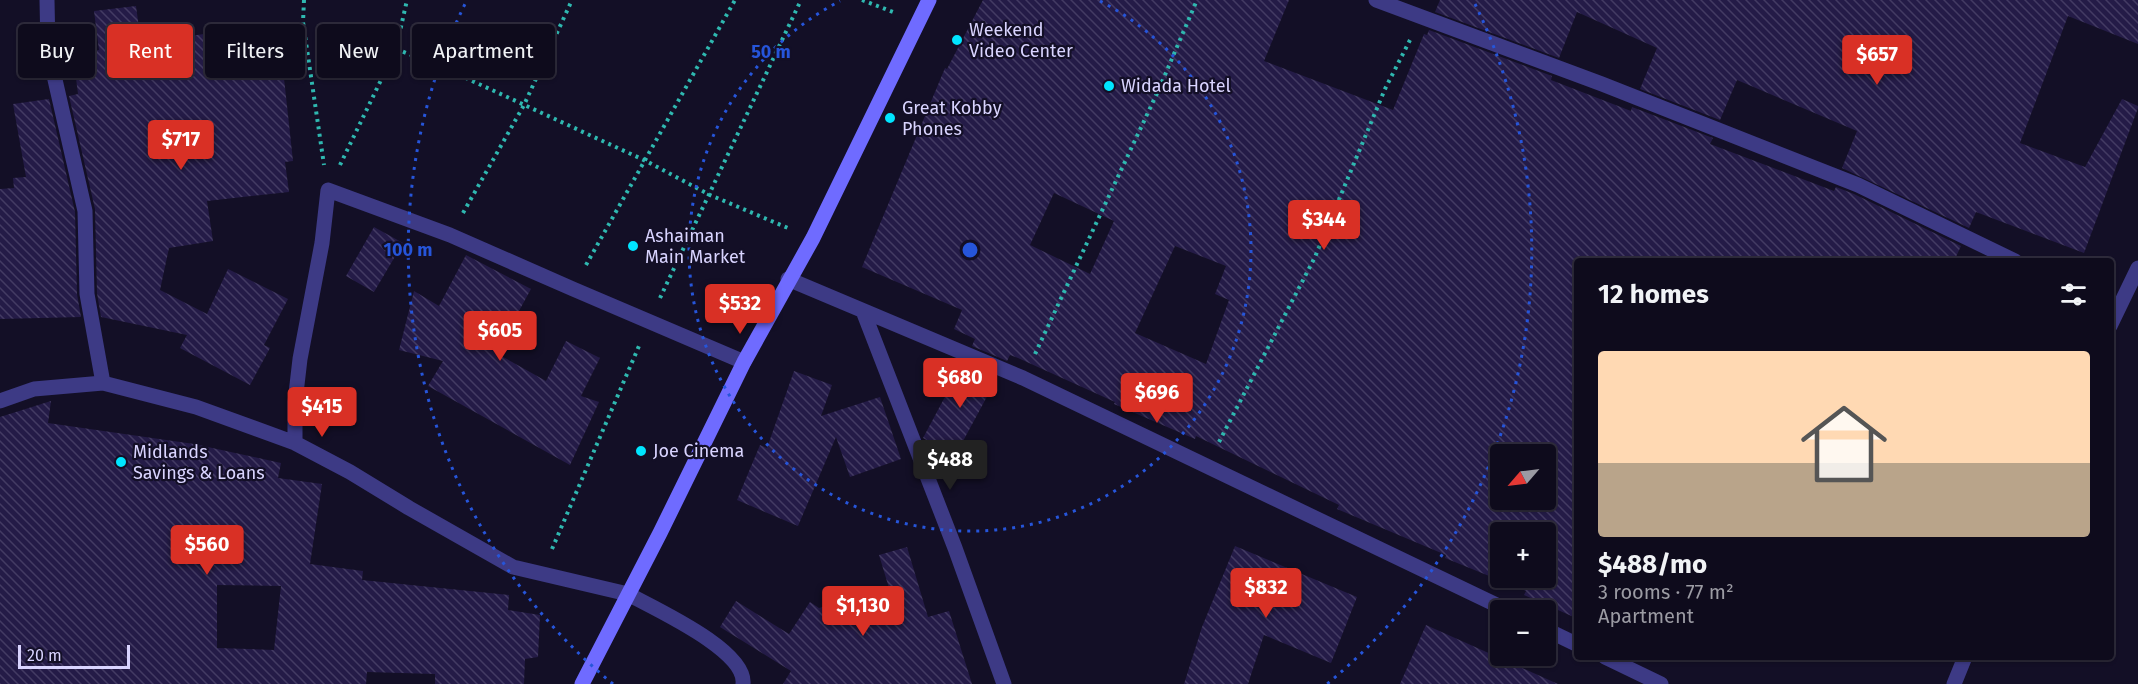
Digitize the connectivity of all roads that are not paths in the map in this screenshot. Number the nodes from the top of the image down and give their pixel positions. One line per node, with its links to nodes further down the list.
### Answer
1 (47, 0): 10 (street)
2 (929, 0): 6 (main road)
3 (1376, 0): 4 (street)
4 (2009, 258)
5 (2138, 268): 7 (street)
6 (788, 279): 8 (street); 9 (main road)
7 (2114, 309)
8 (863, 311): 14 (street); 21 (street)
9 (744, 362): 12 (street); 13 (main road)
10 (103, 383): 11 (street); 12 (street)
11 (0, 401)
12 (295, 442): 13 (street)
13 (628, 594): 19 (main road); 20 (street)
14 (1490, 602)
15 (1556, 634): 16 (street)
16 (1574, 643)
17 (1611, 660): 22 (street)
18 (1964, 660): 23 (street)
19 (582, 684)
20 (743, 684)
21 (1004, 684)
22 (1661, 684)
23 (1954, 684)

